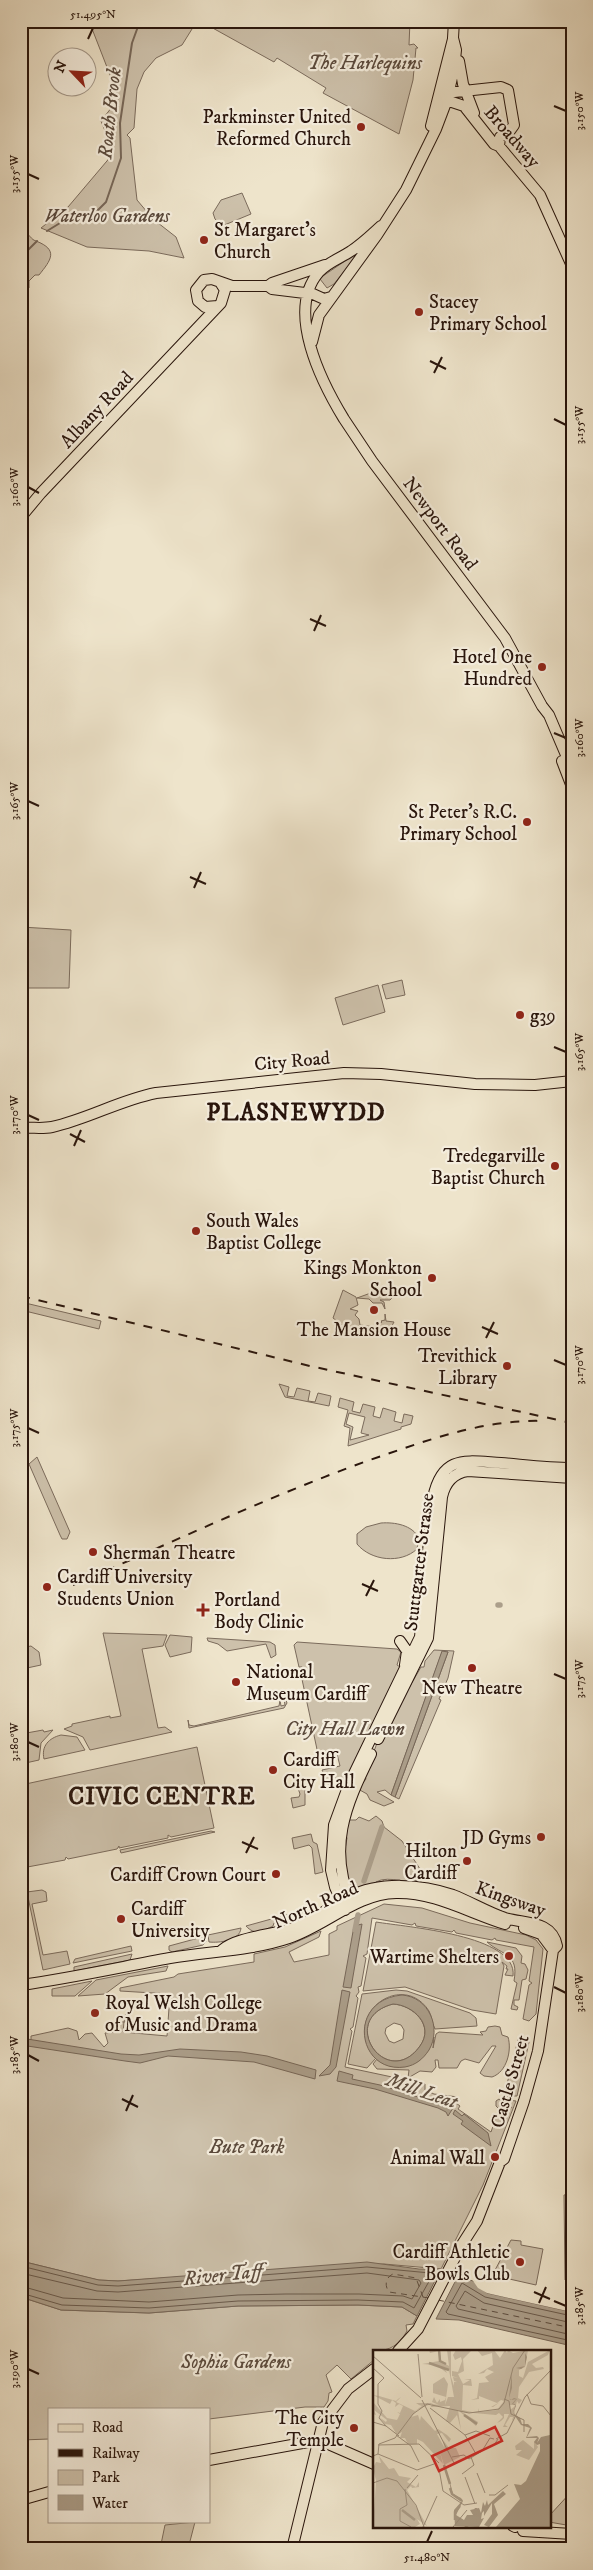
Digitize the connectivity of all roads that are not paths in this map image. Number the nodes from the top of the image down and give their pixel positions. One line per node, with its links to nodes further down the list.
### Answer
1 (454, 21): 2 (main road, Newport Road)
2 (453, 38): 3 (main road, Newport Road); 5 (main road, Newport Road)
3 (456, 50): 4 (main road); 5 (main road, Newport Road)
4 (466, 90): 5 (main road); 6 (main road); 7 (main road)
5 (444, 96): 6 (main road, Broadway); 10 (main road, Newport Road)
6 (479, 123): 8 (main road, Broadway)
7 (509, 132): 8 (main road); 9 (main road)
8 (486, 133): 9 (main road, Broadway)
9 (499, 146): 12 (main road, Broadway)
10 (381, 226): 11 (main road, Newport Road); 18 (main road, Newport Road)
11 (328, 264): 13 (main road, Albany Road); 17 (main road, Newport Road)
12 (572, 266)
13 (286, 278): 15 (main road, Albany Road); 17 (main road, Albany Road)
14 (220, 282): 16 (main road, Albany Road); 19 (main road); 20 (main road)
15 (268, 286): 16 (main road, Albany Road); 17 (main road, Albany Road)
16 (251, 287): 19 (main road, Albany Road)
17 (309, 290): 18 (main road, Albany Road); 22 (main road, Newport Road)
18 (331, 297): 22 (main road, Newport Road)
19 (221, 302): 20 (main road); 21 (main road, Albany Road)
20 (202, 305): 21 (main road)
21 (198, 327): 23 (main road, Albany Road)
22 (315, 360): 24 (main road, Newport Road)
23 (21, 517)
24 (542, 706): 25 (main road, Newport Road); 26 (main road, Newport Road)
25 (572, 769)
26 (572, 787)
27 (572, 1081): 28 (main road, City Road)
28 (21, 1128)
29 (572, 1468): 32 (main road, Stuttgarter Strasse)
30 (572, 1478): 32 (main road, Stuttgarter Strasse)
31 (400, 1641): 33 (main road)
32 (422, 1643): 33 (main road); 35 (main road)
33 (405, 1668): 35 (main road)
34 (443, 1892): 35 (main road, North Road); 37 (main road, Kingsway)
35 (347, 1903): 36 (main road, North Road); 38 (main road, North Road)
36 (452, 1903): 37 (main road, Kingsway)
37 (553, 1950): 39 (main road, Castle Street)
38 (21, 1985)
39 (426, 2321): 40 (main road); 41 (main road)
40 (399, 2350)
41 (407, 2350)
42 (373, 2370): 44 (main road)
43 (373, 2376): 44 (main road)
44 (319, 2440): 45 (main road); 46 (main road); 53 (main road)
45 (210, 2460)
46 (373, 2464)
47 (48, 2492): 48 (main road)
48 (21, 2500)
49 (525, 2528): 51 (main road)
50 (548, 2528): 51 (main road)
51 (560, 2533): 52 (main road)
52 (572, 2534)
53 (292, 2549)

